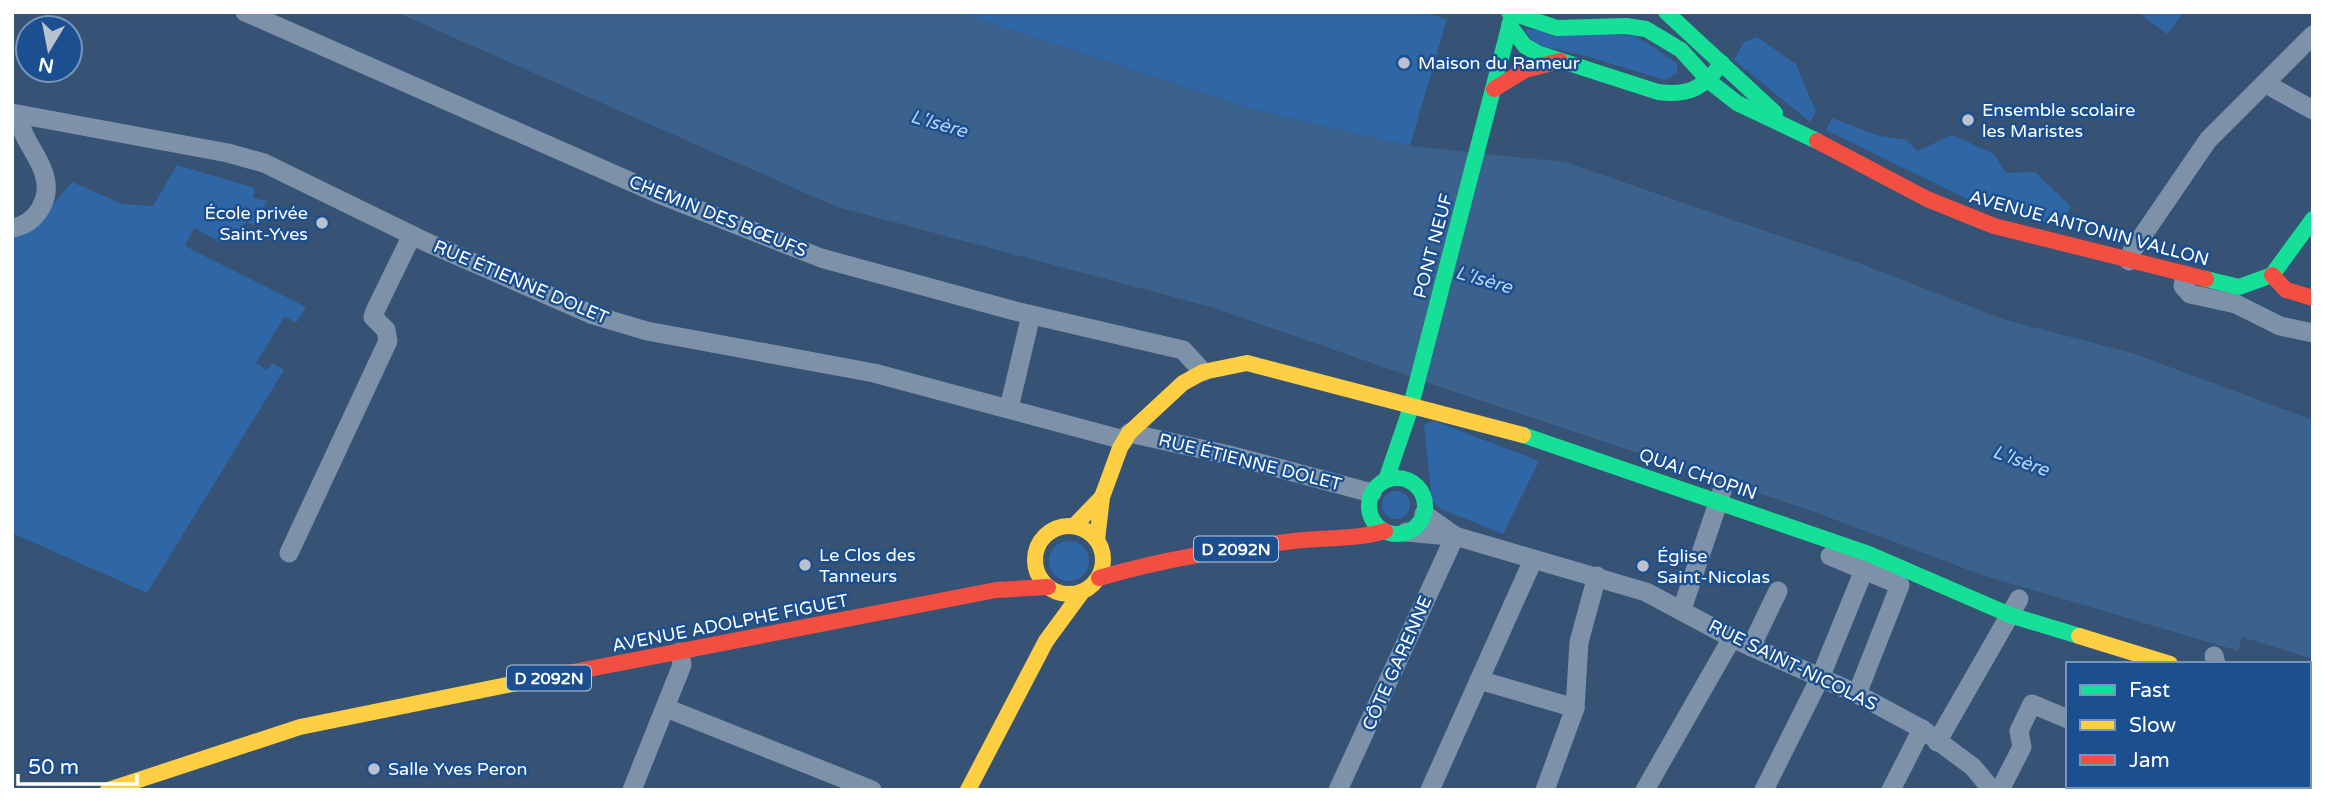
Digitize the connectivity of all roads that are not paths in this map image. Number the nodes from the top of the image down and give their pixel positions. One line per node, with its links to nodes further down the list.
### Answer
1 (245, 12): 20 (street, CHEMIN DES BŒUFS)
2 (1666, 12): 6 (main road)
3 (1511, 17): 5 (main road); 7 (main road); 9 (main road, PONT NEUF)
4 (2313, 36): 8 (street)
5 (1560, 61): 7 (main road); 9 (main road)
6 (1722, 63): 7 (main road); 12 (main road)
7 (1709, 81): 12 (main road)
8 (2266, 83): 10 (street); 16 (street)
9 (1494, 89): 24 (main road, PONT NEUF)
10 (2313, 110)
11 (16, 114): 14 (street); 15 (street, RUE ÉTIENNE DOLET)
12 (1788, 126): 16 (main road, AVENUE ANTONIN VALLON)
13 (2313, 219): 18 (main road)
14 (12, 228)
15 (412, 235): 23 (street, RUE ÉTIENNE DOLET); 38 (street)
16 (2129, 261): 17 (main road, AVENUE ANTONIN VALLON)
17 (2185, 275): 18 (main road, AVENUE ANTONIN VALLON); 21 (street)
18 (2272, 275): 19 (main road)
19 (2313, 298)
20 (1031, 316): 22 (street, CHEMIN DES BŒUFS); 23 (street)
21 (2313, 333)
22 (1203, 372): 25 (main road); 28 (main road, QUAI CHOPIN)
23 (1009, 408): 25 (street, RUE ÉTIENNE DOLET)
24 (1409, 413): 26 (main road, PONT NEUF); 27 (main road, PONT NEUF)
25 (1126, 436): 27 (street, RUE ÉTIENNE DOLET); 29 (main road)
26 (1413, 483): 27 (main road); 30 (main road)
27 (1376, 494): 32 (main road); 35 (main road, D 2092N)
28 (1719, 496): 49 (main road, QUAI CHOPIN); 50 (street)
29 (1102, 497): 31 (main road); 37 (main road)
30 (1424, 514): 33 (main road); 34 (street, RUE SAINT-NICOLAS)
31 (1074, 526): 37 (main road); 41 (main road)
32 (1385, 531): 33 (main road); 35 (main road, D 2092N)
33 (1406, 532): 34 (street, RUE SAINT-NICOLAS)
34 (1455, 536): 39 (street, RUE SAINT-NICOLAS); 68 (street, CÔTE GARENNE)
35 (1324, 537): 40 (main road, D 2092N)
36 (1798, 540): 42 (street)
37 (1100, 544): 40 (main road, D 2092N); 44 (main road)
38 (289, 553)
39 (1533, 560): 43 (street, RUE SAINT-NICOLAS); 57 (street)
40 (1149, 562): 44 (main road, D 2092N)
41 (1035, 565): 45 (main road, AVENUE ADOLPHE FIGUET / D 2092N); 46 (main road)
42 (1864, 570): 56 (street); 58 (street)
43 (1597, 576): 50 (street, RUE SAINT-NICOLAS); 60 (street)
44 (1099, 578): 48 (main road)
45 (996, 590): 46 (main road, AVENUE ADOLPHE FIGUET / D 2092N); 54 (main road, AVENUE ADOLPHE FIGUET / D 2092N)
46 (1052, 590): 48 (main road); 52 (main road)
47 (1778, 591): 53 (street)
48 (1082, 592): 52 (main road)
49 (2015, 607): 55 (main road, QUAI CHOPIN); 63 (street)
50 (1682, 609): 51 (street, RUE SAINT-NICOLAS)
51 (1732, 639): 53 (street, RUE SAINT-NICOLAS); 71 (street)
52 (1046, 641): 67 (main road)
53 (1751, 647): 56 (street, RUE SAINT-NICOLAS)
54 (680, 652): 59 (street); 64 (main road, AVENUE ADOLPHE FIGUET / D 2092N)
55 (2165, 662)
56 (1820, 678): 58 (street, RUE SAINT-NICOLAS); 72 (street)
57 (1479, 680): 60 (street); 69 (street)
58 (1857, 694): 62 (street, RUE SAINT-NICOLAS)
59 (666, 708): 65 (street); 66 (street)
60 (1575, 708): 70 (street)
61 (2066, 718): 75 (street)
62 (1922, 729): 63 (street, RUE SAINT-NICOLAS); 73 (street)
63 (1937, 742): 74 (street, RUE SAINT-NICOLAS)
64 (108, 790)
65 (632, 790)
66 (872, 790)
67 (968, 790)
68 (1338, 790)
69 (1430, 790)
70 (1545, 790)
71 (1645, 790)
72 (1764, 790)
73 (1891, 790)
74 (1992, 790)
75 (2000, 790)

